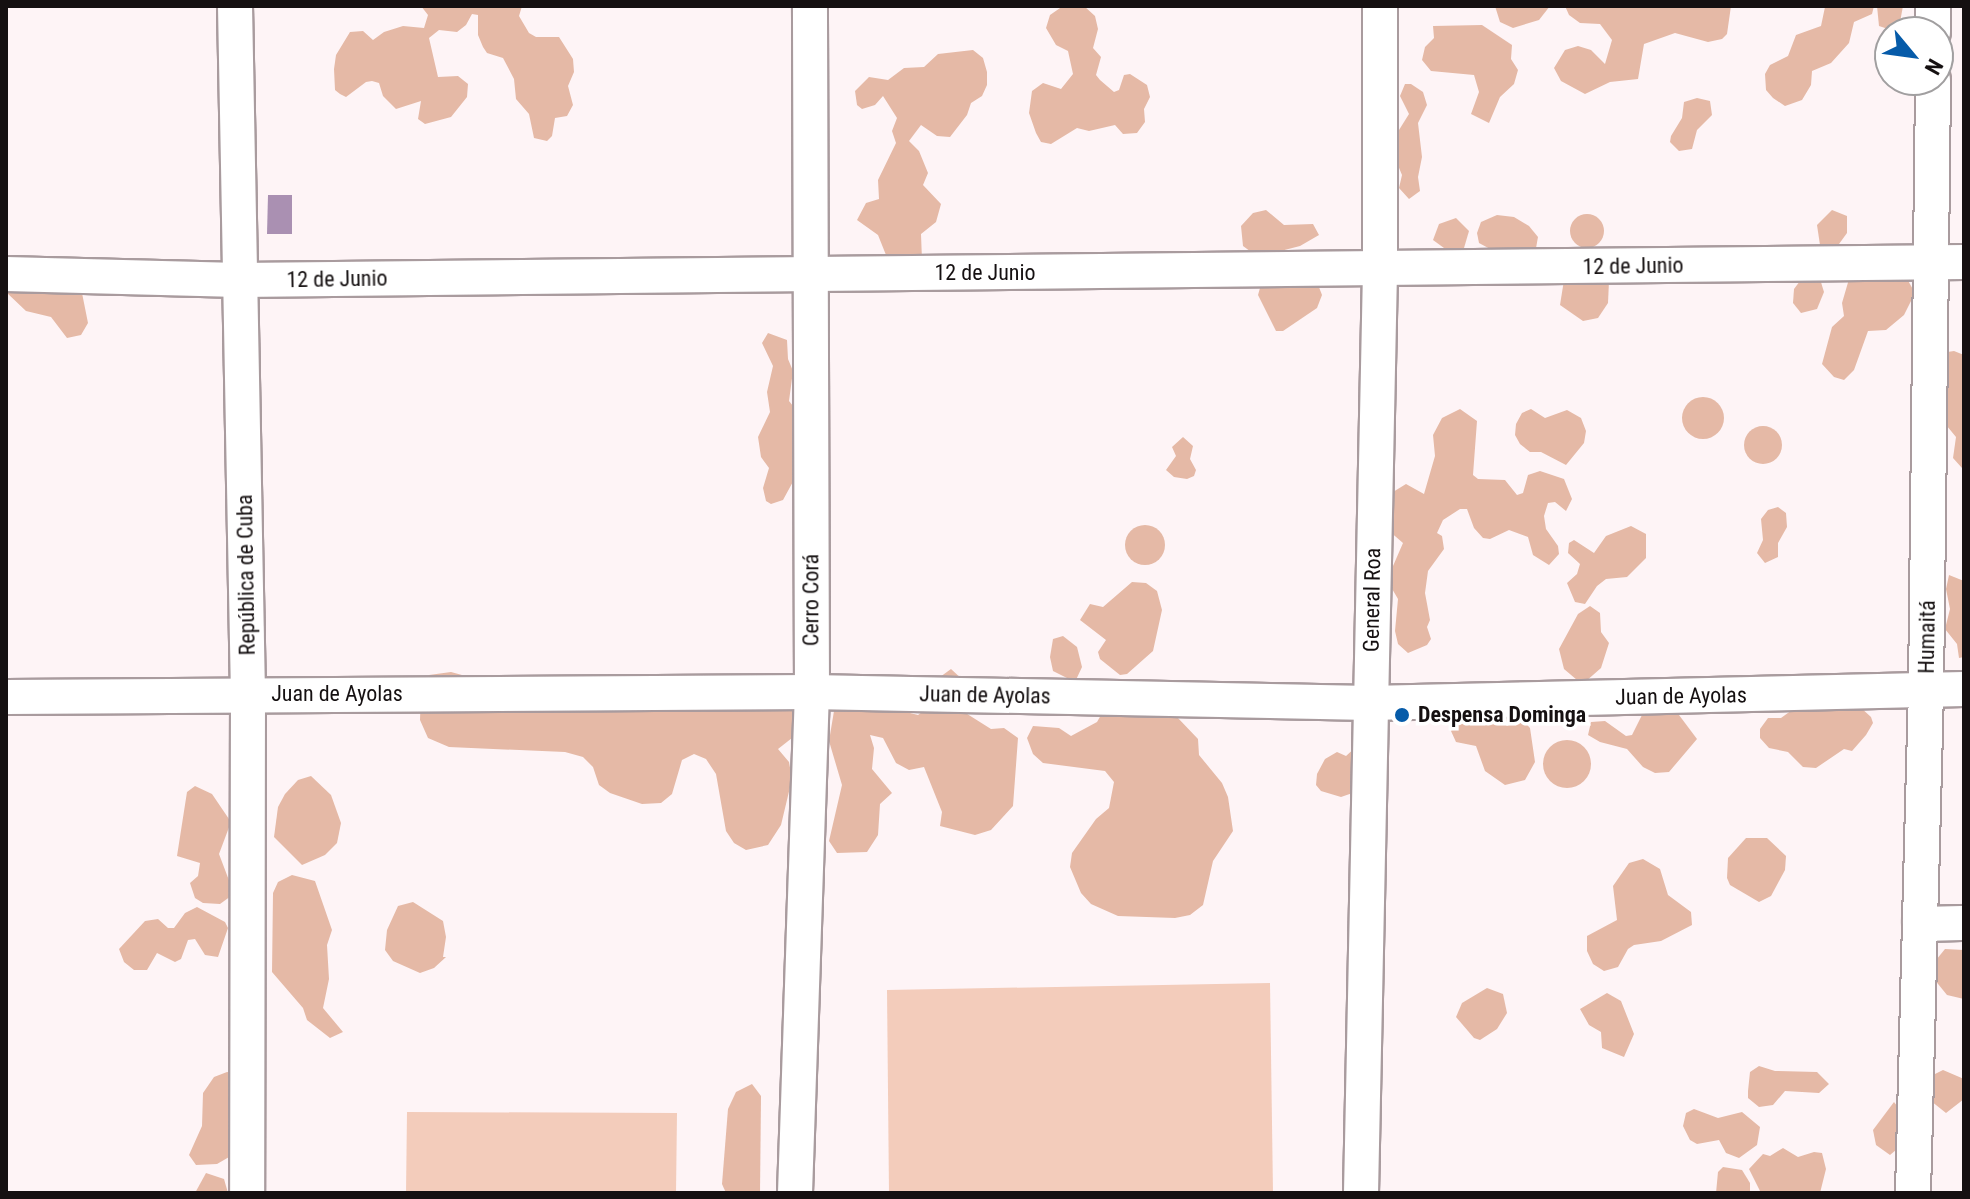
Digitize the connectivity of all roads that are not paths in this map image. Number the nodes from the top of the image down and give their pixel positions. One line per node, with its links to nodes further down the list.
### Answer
1 (235, 6): 9 (street, República de Cuba)
2 (810, 6): 8 (street, Cerro Corá)
3 (1380, 6): 6 (street, General Roa)
4 (1934, 96): 5 (street, Humaitá)
5 (1949, 262): 6 (street, 12 de Junio); 11 (street, Humaitá)
6 (1380, 269): 8 (street, 12 de Junio); 15 (street, General Roa)
7 (6, 274): 9 (street, 12 de Junio)
8 (810, 274): 9 (street, 12 de Junio); 12 (street, Cerro Corá)
9 (239, 280): 13 (street, República de Cuba)
10 (1964, 689): 11 (street, Juan de Ayolas)
11 (1926, 691): 15 (street, Juan de Ayolas); 17 (street, Humaitá)
12 (812, 692): 13 (street, Juan de Ayolas); 15 (street, Juan de Ayolas); 19 (street, Cerro Corá)
13 (248, 695): 14 (street, Juan de Ayolas); 18 (street, República de Cuba)
14 (6, 697)
15 (1370, 703): 20 (street, General Roa)
16 (1964, 923): 17 (street)
17 (1920, 924): 21 (street, Humaitá)
18 (247, 1193)
19 (795, 1193)
20 (1361, 1193)
21 (1913, 1193)

